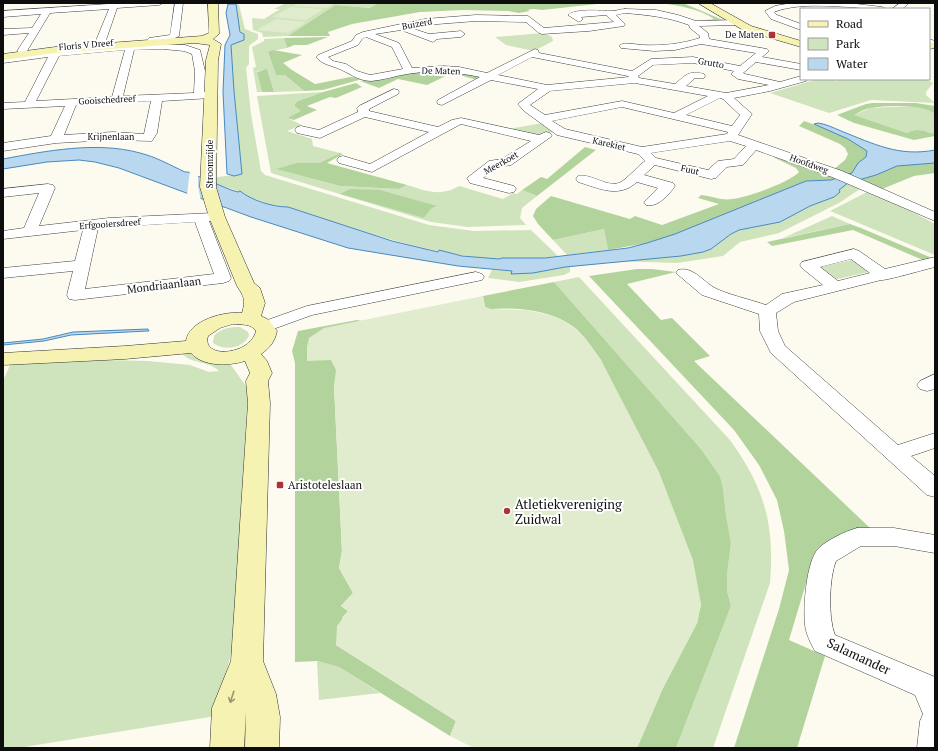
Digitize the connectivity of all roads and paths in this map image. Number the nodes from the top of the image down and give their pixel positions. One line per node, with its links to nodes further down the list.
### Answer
1 (159, 3): 5 (street)
2 (179, 3): 28 (street, Floris V Dreef)
3 (214, 3): 26 (street, Stroomzijde)
4 (703, 3): 15 (street)
5 (115, 4): 9 (street); 12 (street); 28 (street)
6 (223, 4): 26 (street)
7 (3, 5): 12 (street)
8 (874, 8): 18 (street)
9 (47, 11): 12 (street); 21 (street)
10 (517, 12): 14 (street)
11 (611, 13): 13 (street); 17 (street); 20 (street)
12 (6, 14)
13 (579, 18)
14 (528, 19): 19 (street, Buizerd); 20 (street)
15 (735, 22): 17 (street); 29 (street)
16 (659, 23): 17 (street)
17 (691, 23): 27 (street)
18 (800, 27)
19 (401, 28): 23 (street, Buizerd); 24 (street)
20 (580, 29): 25 (street)
21 (35, 30): 22 (street); 32 (street)
22 (3, 32)
23 (366, 34): 42 (street, Buizerd); 42 (street, De Maten)
24 (462, 34)
25 (590, 38)
26 (212, 41): 35 (street, Floris V Dreef); 51 (street, Stroomzijde)
27 (701, 41): 30 (street); 36 (street)
28 (100, 43): 32 (street, Floris V Dreef)
29 (800, 44)
30 (624, 46)
31 (130, 48): 34 (street, Floris V Dreef); 51 (street, Stroomzijde); 55 (street)
32 (22, 51): 33 (street, Floris V Dreef)
33 (3, 54)
34 (55, 54): 37 (street, Floris V Dreef); 59 (street)
35 (3, 57)
36 (755, 59): 39 (street); 41 (street)
37 (3, 60)
38 (564, 61): 40 (street); 43 (street); 45 (street)
39 (800, 67)
40 (550, 69)
41 (742, 69): 45 (street, Grutto); 47 (street, Grutto)
42 (409, 71): 43 (street, De Maten)
43 (489, 76): 49 (street, De Maten); 58 (street)
44 (700, 76): 48 (street)
45 (634, 77): 48 (street, De Maten); 49 (street, De Maten)
46 (800, 80): 47 (street, De Maten)
47 (782, 85): 52 (street, De Maten)
48 (678, 87): 52 (street, De Maten)
49 (551, 88): 54 (street); 64 (street, Karekiet)
50 (380, 90): 62 (street)
51 (205, 95): 53 (street, Gooischedreef); 81 (street, Stroomzijde)
52 (722, 95): 63 (street); 68 (street)
53 (157, 97): 55 (street, Gooischedreef); 69 (street, Krijnenlaan)
54 (565, 98)
55 (116, 99): 57 (street, Gooischedreef)
56 (578, 101): 61 (street)
57 (72, 102): 59 (street, Gooischedreef); 69 (street)
58 (442, 102)
59 (29, 104): 60 (street, Gooischedreef)
60 (3, 106)
61 (604, 107): 63 (street, Hoofdweg); 64 (street, Hoofdweg)
62 (364, 113): 65 (street); 66 (street)
63 (676, 116): 68 (street, Hoofdweg)
64 (543, 119): 67 (street, Karekiet)
65 (301, 130)
66 (439, 131): 70 (street); 74 (street)
67 (561, 132): 70 (street, Meerkoet); 73 (street, Karekiet)
68 (733, 133): 71 (street, Hoofdweg); 73 (street, Karekiet)
69 (56, 139): 72 (street, Krijnenlaan)
70 (539, 139): 78 (street, Meerkoet)
71 (754, 145): 75 (street, Fuut); 82 (street, Hoofdweg)
72 (3, 147)
73 (642, 151): 75 (street)
74 (342, 160)
75 (652, 161): 76 (street)
76 (634, 177): 77 (street); 80 (street)
77 (583, 179)
78 (509, 189)
79 (3, 193): 84 (street)
80 (651, 202)
81 (211, 214): 83 (street, Erfgooiersdreef); 86 (street, Mondriaanlaan); 92 (street, Stroomzijde)
82 (935, 217)
83 (92, 224): 84 (street, Erfgooiersdreef); 86 (street, Mondriaanlaan)
84 (30, 231): 85 (street, Erfgooiersdreef)
85 (3, 235)
86 (81, 265): 88 (street)
87 (931, 267): 90 (street)
88 (3, 273)
89 (684, 273): 94 (street)
90 (884, 276): 93 (street); 93 (street)
91 (476, 277): 96 (street)
92 (246, 286): 95 (street); 96 (street, Stroomzijde)
93 (836, 287): 94 (street)
94 (768, 311): 103 (street)
95 (229, 319): 96 (street); 97 (street)
96 (258, 323): 98 (street, Stroomzijde)
97 (198, 341): 99 (street); 100 (street)
98 (249, 353): 99 (street); 101 (street)
99 (228, 358): 101 (street)
100 (3, 359)
101 (257, 381): 106 (street)
102 (935, 440): 103 (street)
103 (894, 454): 104 (street)
104 (935, 489)
105 (935, 544): 107 (street, Salamander)
106 (247, 661): 109 (street, one-way to 109); 110 (street)
107 (935, 708)
108 (935, 721): 111 (street)
109 (227, 748)
110 (262, 748)
111 (932, 748)

